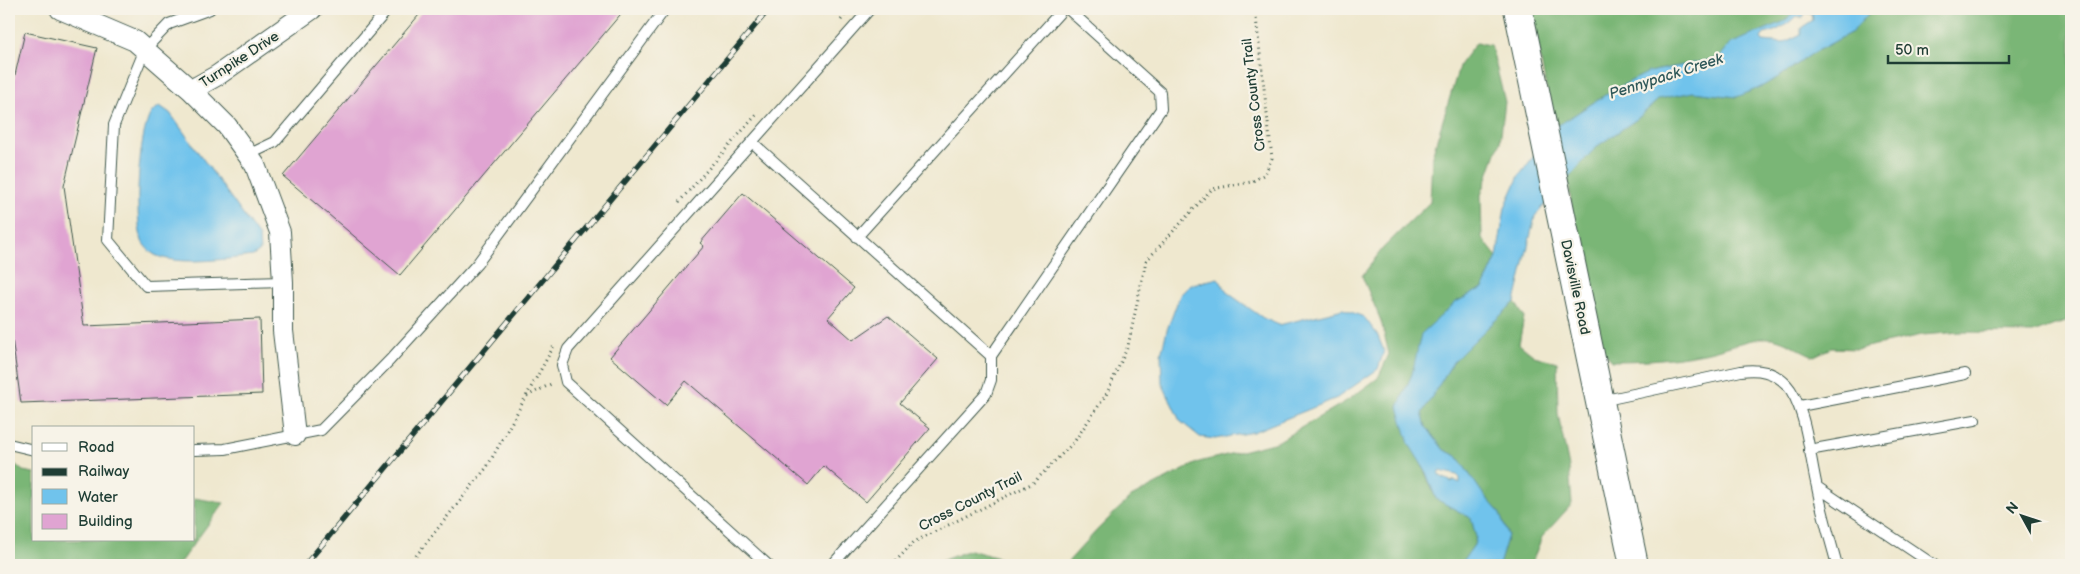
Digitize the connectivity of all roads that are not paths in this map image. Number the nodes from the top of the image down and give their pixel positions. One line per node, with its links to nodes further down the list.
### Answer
1 (60, 9): 10 (street)
2 (210, 9): 10 (lane)
3 (312, 9): 11 (street, Turnpike Drive)
4 (388, 9): 13 (lane)
5 (664, 9): 21 (lane)
6 (870, 9): 12 (lane)
7 (1063, 9): 14 (lane)
8 (1068, 9): 16 (lane)
9 (1518, 9): 18 (street, Davisville Road)
10 (144, 49): 11 (street); 15 (lane)
11 (191, 90): 13 (street)
12 (752, 142): 14 (lane); 27 (lane)
13 (248, 155): 15 (street)
14 (857, 237): 16 (lane)
15 (283, 282): 21 (street)
16 (991, 356): 28 (lane)
17 (1965, 374): 19 (lane)
18 (1600, 401): 19 (lane); 29 (street, Davisville Road)
19 (1800, 406): 25 (lane)
20 (1975, 420): 25 (lane)
21 (295, 435): 24 (lane)
22 (9, 444): 23 (lane)
23 (32, 450)
24 (195, 450)
25 (1809, 450): 26 (lane)
26 (1817, 487): 30 (lane); 31 (lane)
27 (768, 565)
28 (832, 565)
29 (1634, 565)
30 (1836, 565)
31 (1934, 565)

